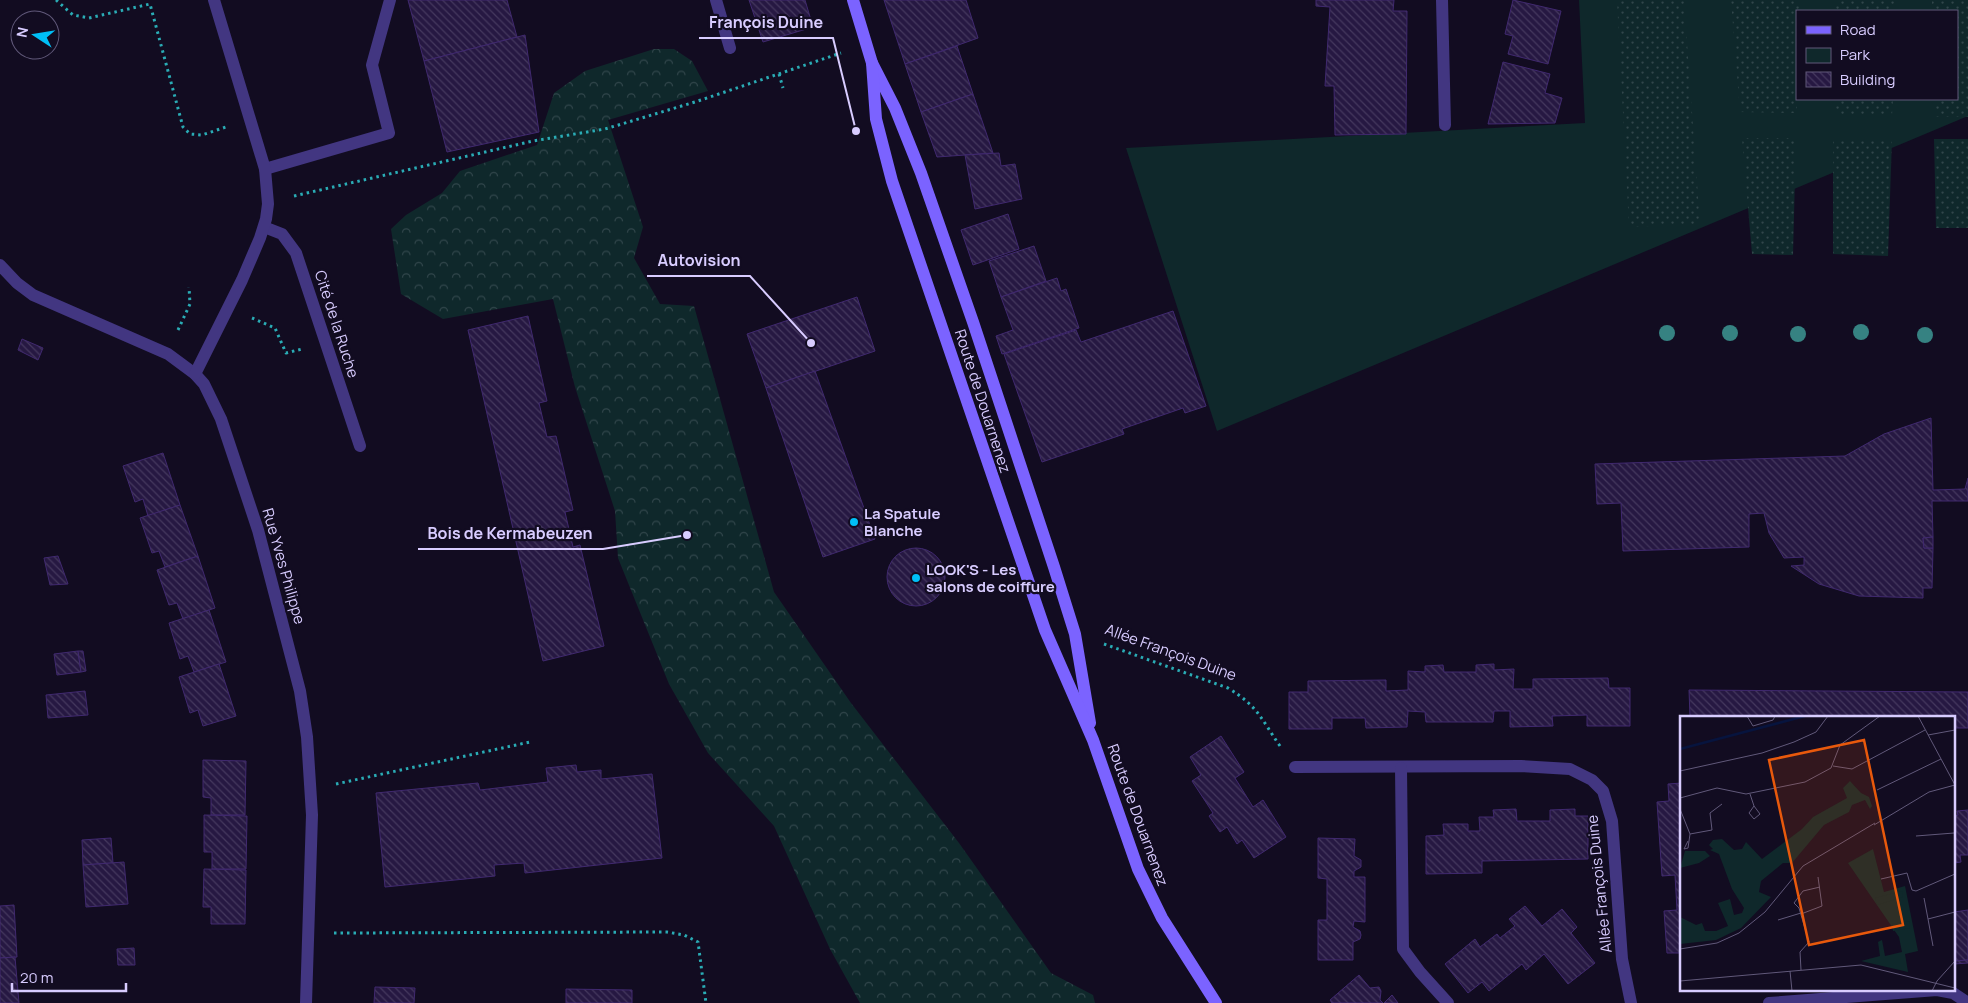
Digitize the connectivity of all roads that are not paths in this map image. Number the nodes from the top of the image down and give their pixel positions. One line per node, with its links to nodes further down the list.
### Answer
1 (214, 0): 9 (street)
2 (390, 0): 9 (street)
3 (716, 0): 6 (street)
4 (853, 0): 7 (main road, Route de Douarnenez)
5 (1442, 0): 8 (street)
6 (730, 48)
7 (872, 64): 14 (main road, Route de Douarnenez); 14 (main road, Route de Douarnenez)
8 (1444, 125)
9 (265, 169): 10 (street)
10 (264, 227): 12 (street); 13 (street, Cité de la Ruche)
11 (0, 265): 12 (street, Rue Yves Philippe)
12 (195, 374): 18 (street, Rue Yves Philippe)
13 (360, 446)
14 (1093, 740): 19 (main road, Route de Douarnenez)
15 (1295, 767): 16 (street, Allée François Duine)
16 (1401, 768): 20 (street); 21 (street, Allée François Duine)
17 (1968, 1002): 22 (street)
18 (306, 1003)
19 (1216, 1003)
20 (1448, 1003)
21 (1631, 1003)
22 (1769, 1003)

